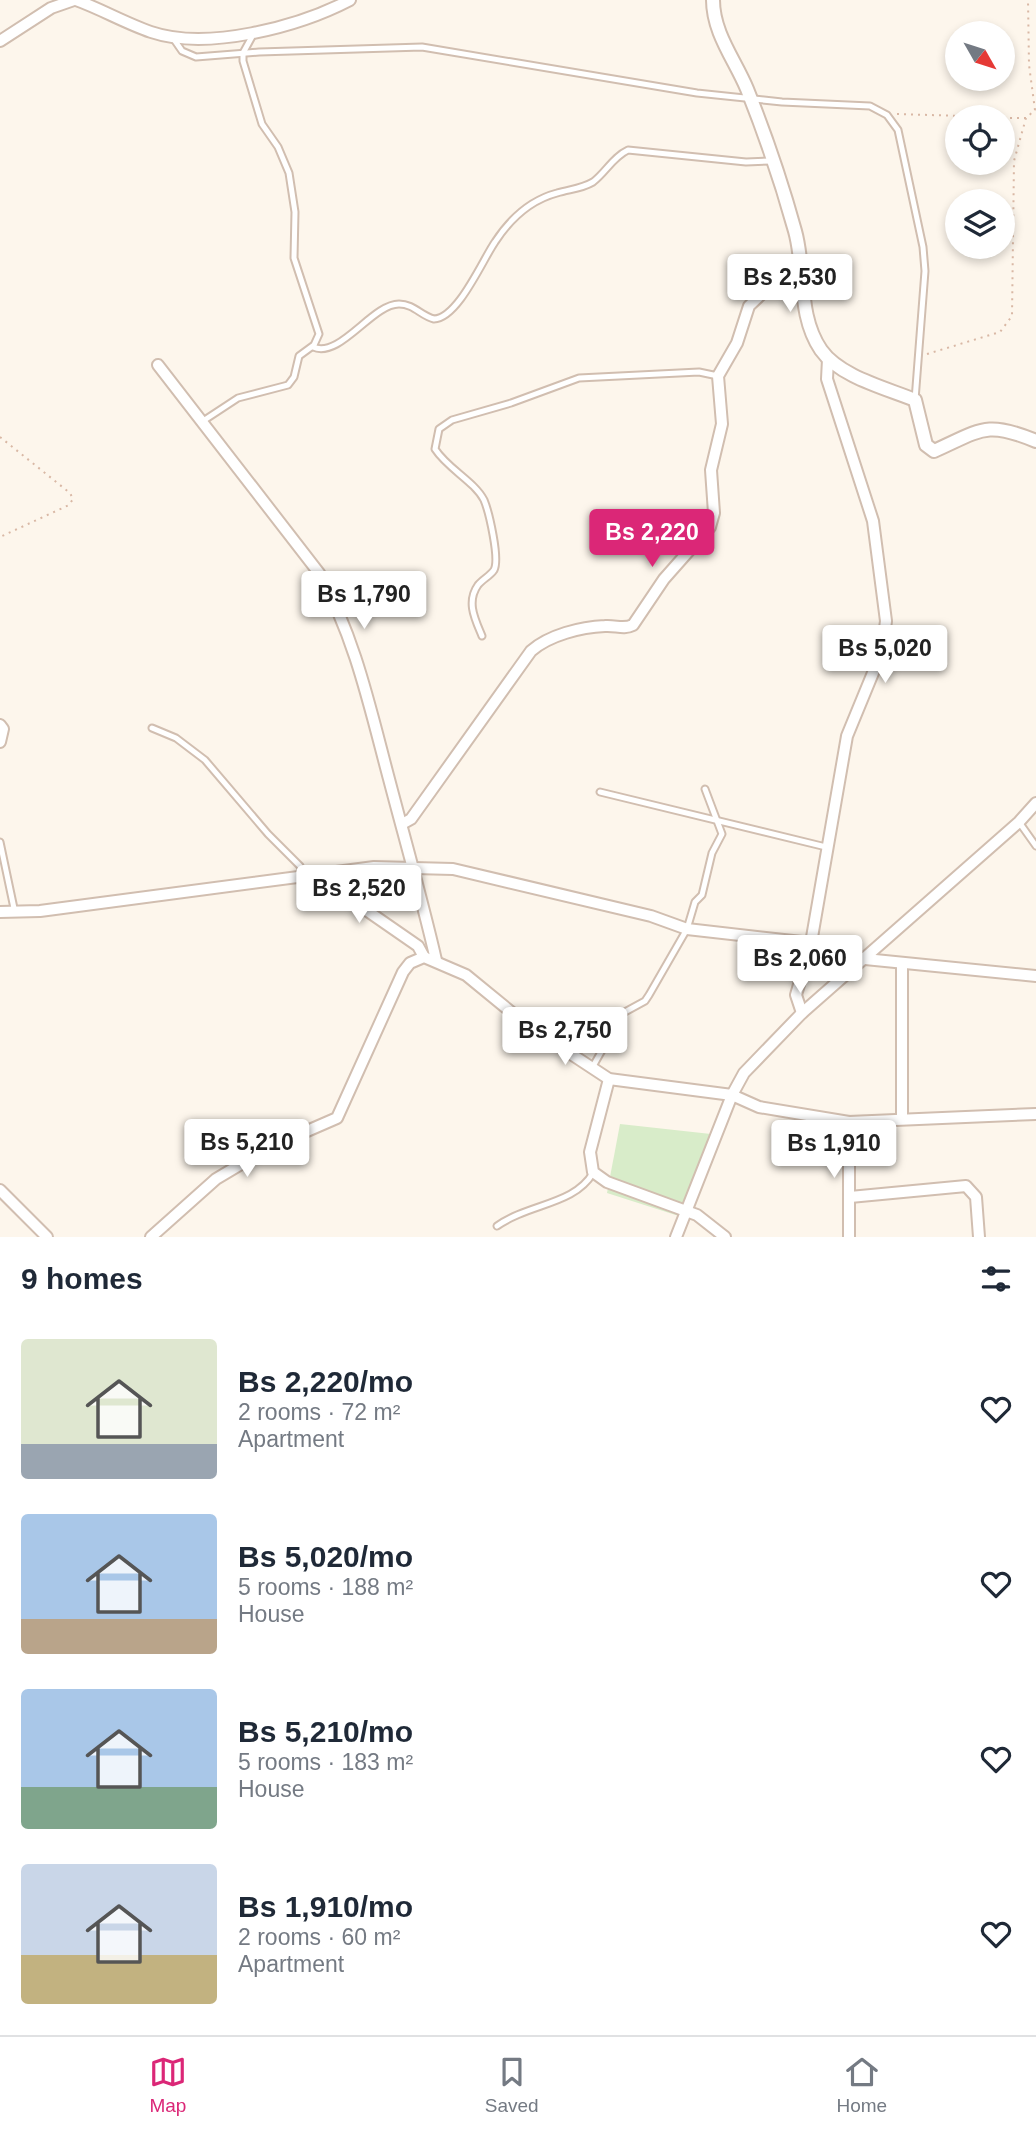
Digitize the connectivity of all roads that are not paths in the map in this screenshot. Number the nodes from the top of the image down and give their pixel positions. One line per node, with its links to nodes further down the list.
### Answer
1 (75, 0): 5 (street); 6 (street)
2 (350, 0): 4 (street)
3 (713, 0): 8 (street)
4 (256, 30): 5 (street); 7 (lane)
5 (172, 37): 7 (lane)
6 (0, 41)
7 (243, 53): 8 (lane); 11 (lane)
8 (751, 100): 9 (street); 15 (lane)
9 (771, 161): 10 (street); 11 (lane)
10 (801, 282): 12 (street); 14 (street)
11 (313, 347): 16 (lane)
12 (828, 359): 15 (street); 30 (street)
13 (159, 365): 16 (street)
14 (718, 376): 18 (lane); 27 (street)
15 (915, 400): 17 (street)
16 (203, 421): 27 (street)
17 (1036, 441)
18 (482, 636)
19 (0, 725): 21 (street)
20 (152, 728): 33 (lane)
21 (0, 742)
22 (705, 789): 25 (lane)
23 (600, 792): 25 (lane)
24 (1036, 803): 26 (street)
25 (720, 821): 30 (lane); 36 (lane)
26 (1019, 822): 29 (lane); 39 (street)
27 (402, 824): 31 (street)
28 (0, 842): 35 (lane)
29 (1036, 846)
30 (826, 847): 37 (street)
31 (414, 866): 32 (street); 36 (street); 38 (street)
32 (317, 876): 33 (street); 38 (street)
33 (304, 878): 35 (street)
34 (0, 912): 35 (street)
35 (15, 913)
36 (687, 929): 37 (street); 43 (lane)
37 (811, 943): 39 (street); 42 (street)
38 (430, 958): 43 (street); 55 (street)
39 (865, 959): 40 (street); 42 (street)
40 (902, 965): 41 (street); 47 (street)
41 (1036, 976)
42 (802, 1013): 45 (street)
43 (592, 1068): 44 (street)
44 (610, 1079): 45 (street); 49 (street)
45 (732, 1095): 48 (street); 52 (street)
46 (1036, 1114): 47 (street)
47 (902, 1118): 48 (street)
48 (849, 1122): 51 (street)
49 (593, 1172): 52 (street); 53 (lane)
50 (0, 1190): 54 (street)
51 (850, 1198): 58 (street); 59 (street)
52 (687, 1211): 56 (street); 57 (street)
53 (498, 1226)
54 (47, 1237)
55 (151, 1237)
56 (676, 1237)
57 (725, 1237)
58 (849, 1237)
59 (979, 1237)

